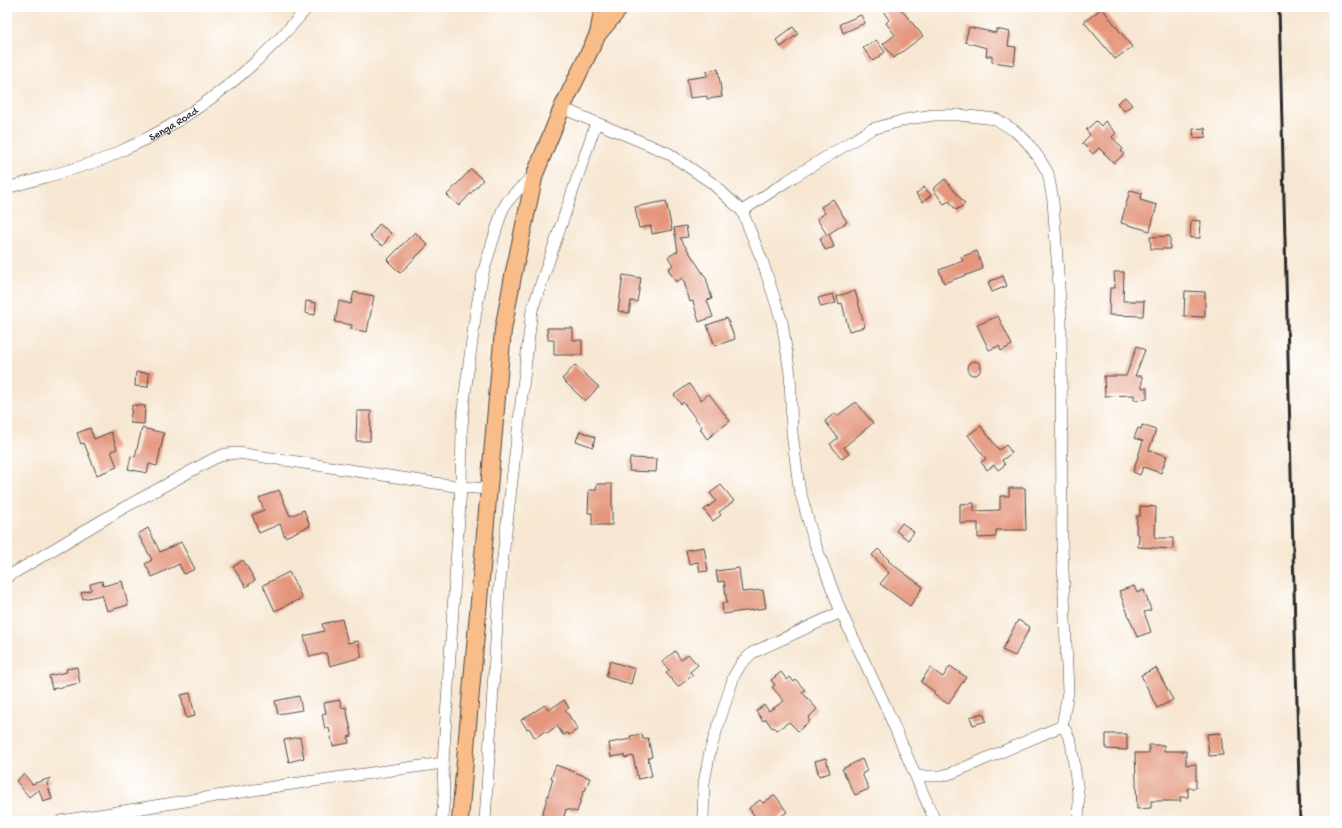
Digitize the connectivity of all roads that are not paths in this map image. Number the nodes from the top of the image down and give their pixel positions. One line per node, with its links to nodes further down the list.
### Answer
1 (308, 7): 8 (street, Senga Road)
2 (604, 7): 4 (highway)
3 (621, 7): 4 (highway)
4 (598, 34): 5 (highway)
5 (562, 108): 6 (street); 7 (highway)
6 (596, 124): 9 (street); 20 (street)
7 (535, 174): 10 (street); 11 (highway)
8 (7, 188)
9 (742, 211): 13 (street); 14 (street)
10 (461, 487): 11 (street); 12 (street); 15 (street)
11 (489, 489): 19 (highway)
12 (7, 577)
13 (841, 612): 16 (street); 21 (street)
14 (1062, 726): 16 (street); 23 (street)
15 (443, 763): 17 (street); 18 (street)
16 (916, 776): 22 (street)
17 (61, 821)
18 (442, 821)
19 (460, 821)
20 (485, 821)
21 (702, 821)
22 (935, 821)
23 (1078, 821)

